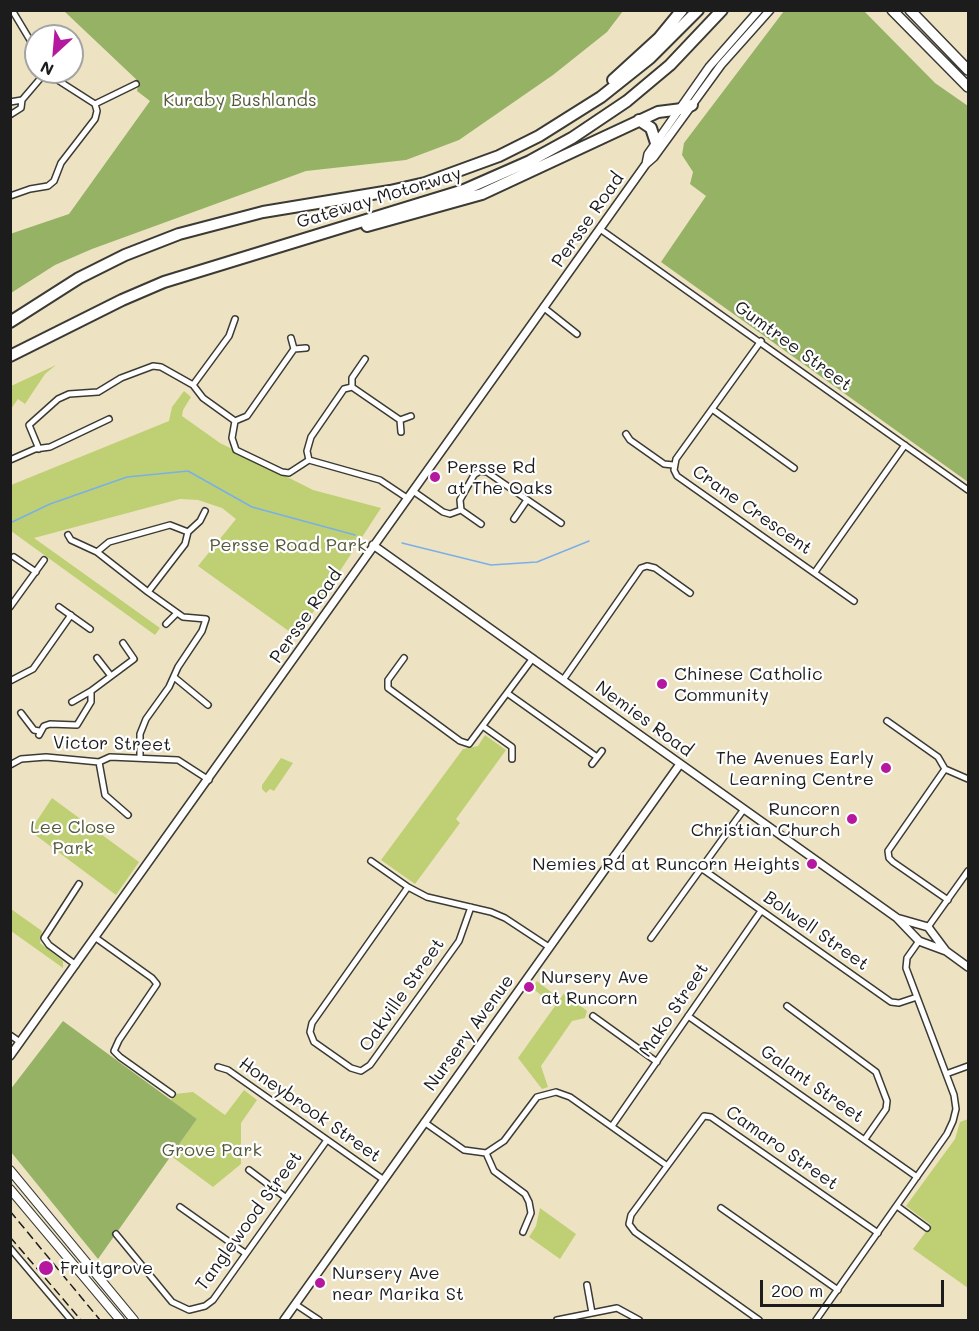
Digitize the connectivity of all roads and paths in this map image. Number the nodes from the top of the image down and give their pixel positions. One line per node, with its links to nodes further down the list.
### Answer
1 (12, 10): 9 (street)
2 (682, 10): 19 (highway)
3 (698, 10): 19 (highway, Gateway Motorway)
4 (722, 10): 27 (highway, Gateway Motorway)
5 (759, 10): 20 (street, Persse Road)
6 (770, 10): 18 (street, Persse Road)
7 (892, 10): 14 (main road)
8 (910, 10): 10 (main road)
9 (24, 30)
10 (969, 70)
11 (35, 84): 15 (street)
12 (65, 84): 17 (street)
13 (136, 84): 17 (street)
14 (969, 87)
15 (22, 100): 16 (street); 21 (street)
16 (10, 102)
17 (95, 104): 25 (street)
18 (692, 105): 20 (highway); 24 (street, Persse Road)
19 (586, 108): 30 (highway, Gateway Motorway)
20 (678, 110): 22 (highway); 23 (street, Persse Road)
21 (10, 115)
22 (639, 120): 23 (highway); 27 (highway)
23 (656, 142): 24 (street, Persse Road)
24 (646, 164): 26 (street, Persse Road)
25 (10, 196)
26 (600, 229): 28 (street, Persse Road); 33 (street, Gumtree Street)
27 (291, 243): 36 (highway, Gateway Motorway)
28 (543, 307): 31 (street); 54 (street, Persse Road)
29 (235, 319): 38 (street)
30 (10, 322)
31 (577, 334)
32 (291, 338): 35 (street)
33 (761, 340): 40 (street, Crane Crescent); 47 (street, Gumtree Street)
34 (306, 348): 35 (street)
35 (294, 349): 44 (street)
36 (10, 356)
37 (365, 359): 39 (street)
38 (194, 385): 44 (street); 48 (street)
39 (352, 387): 43 (street); 50 (street)
40 (712, 409): 51 (street, Crane Crescent); 52 (street)
41 (411, 416): 43 (street)
42 (109, 419): 48 (street)
43 (400, 420): 45 (street)
44 (235, 421): 50 (street)
45 (400, 432)
46 (626, 434): 51 (street)
47 (905, 445): 53 (street, Gumtree Street); 69 (street)
48 (39, 448): 49 (street)
49 (10, 460)
50 (309, 460): 55 (street)
51 (673, 465): 69 (street, Crane Crescent)
52 (794, 468)
53 (969, 490)
54 (413, 491): 55 (street, Persse Road); 57 (street)
55 (407, 498): 64 (street, Persse Road)
56 (527, 500): 57 (street); 59 (street); 60 (street)
57 (461, 510): 61 (street)
58 (205, 511): 62 (street)
59 (514, 519)
60 (561, 523)
61 (481, 524)
62 (189, 532): 65 (street); 70 (street)
63 (68, 535): 65 (street)
64 (373, 545): 82 (street, Nemies Road); 105 (street, Persse Road)
65 (97, 552): 70 (street)
66 (14, 557): 68 (street)
67 (44, 560): 68 (street)
68 (36, 572): 73 (street)
69 (815, 572): 72 (street, Crane Crescent)
70 (148, 592): 75 (street)
71 (690, 593): 85 (street)
72 (854, 602)
73 (11, 606)
74 (59, 607): 76 (street)
75 (176, 614): 77 (street); 84 (street)
76 (71, 615): 78 (street); 86 (street)
77 (166, 624)
78 (90, 629)
79 (123, 643): 83 (street)
80 (404, 657): 93 (street)
81 (97, 658): 83 (street)
82 (532, 658): 85 (street, Nemies Road); 88 (street)
83 (111, 676): 87 (street)
84 (174, 677): 90 (street); 97 (street)
85 (563, 680): 101 (street, Nemies Road)
86 (10, 681)
87 (90, 691): 89 (street); 91 (street)
88 (507, 693): 93 (street); 96 (street)
89 (72, 702)
90 (208, 705)
91 (21, 713)
92 (888, 721): 103 (street)
93 (484, 727): 98 (street)
94 (602, 751): 96 (street)
95 (10, 755): 100 (street)
96 (597, 757): 102 (street)
97 (140, 758): 99 (street, Victor Street); 105 (street, Victor Street)
98 (512, 759)
99 (99, 762): 100 (street, Victor Street); 107 (street)
100 (13, 763)
101 (680, 764): 106 (street, Nemies Road); 121 (street, Nursery Avenue)
102 (592, 765)
103 (945, 769): 104 (street); 113 (street)
104 (969, 779)
105 (209, 780): 118 (street, Persse Road)
106 (744, 809): 109 (street); 116 (street, Nemies Road)
107 (128, 815)
108 (371, 861): 112 (street)
109 (701, 868): 115 (street, Bolwell Street); 119 (street)
110 (969, 871): 113 (street)
111 (79, 884): 123 (street)
112 (408, 887): 114 (street); 114 (street, Oakville Street)
113 (948, 900): 117 (street)
114 (471, 907): 121 (street)
115 (761, 911): 125 (street, Bolwell Street); 128 (street, Mako Street)
116 (897, 918): 117 (street, Nemies Road); 120 (street, Nemies Road)
117 (928, 929): 120 (street); 120 (street); 122 (street, Nemies Road)
118 (96, 938): 123 (street, Persse Road); 136 (street)
119 (651, 938)
120 (920, 940): 122 (street, Nemies Road); 125 (street)
121 (549, 947): 137 (street, Nursery Avenue)
122 (946, 951): 124 (street, Nemies Road)
123 (76, 965): 130 (street, Persse Road)
124 (969, 967)
125 (917, 997): 135 (street)
126 (787, 1006): 139 (street)
127 (593, 1016): 132 (street)
128 (688, 1016): 132 (street, Mako Street); 139 (street, Galant Street)
129 (10, 1035): 130 (street)
130 (20, 1042): 131 (street, Persse Road)
131 (10, 1056)
132 (657, 1062): 138 (street, Mako Street)
133 (969, 1066): 135 (street)
134 (218, 1067): 140 (street, Honeybrook Street)
135 (946, 1074): 145 (street)
136 (171, 1094)
137 (424, 1122): 141 (street); 146 (street, Nursery Avenue)
138 (612, 1126): 141 (street); 142 (street)
139 (865, 1139): 145 (street, Galant Street)
140 (327, 1140): 146 (street, Honeybrook Street); 148 (street, Tanglewood Street)
141 (486, 1153): 150 (street)
142 (666, 1166): 156 (street, Camaro Street); 171 (street, Camaro Street)
143 (10, 1170): 166 (main road)
144 (249, 1170): 148 (street)
145 (917, 1177): 151 (street)
146 (384, 1180): 162 (street, Nursery Avenue)
147 (10, 1189): 165 (main road)
148 (285, 1197): 159 (street, Tanglewood Street)
149 (538, 1199): 150 (street)
150 (530, 1202): 155 (street)
151 (897, 1206): 154 (street); 156 (street)
152 (180, 1207): 159 (street)
153 (722, 1208): 161 (street)
154 (927, 1228)
155 (523, 1232)
156 (878, 1233): 161 (street)
157 (116, 1234): 159 (street, Tanglewood Street)
158 (10, 1248): 164 (street)
159 (245, 1253)
160 (587, 1285): 163 (street)
161 (838, 1290): 172 (street)
162 (295, 1304): 167 (street, Nursery Avenue); 168 (street)
163 (592, 1313): 169 (street); 170 (street)
164 (71, 1320)
165 (120, 1320)
166 (134, 1320)
167 (284, 1320)
168 (319, 1320)
169 (557, 1320)
170 (639, 1320)
171 (759, 1320)
172 (816, 1320)

